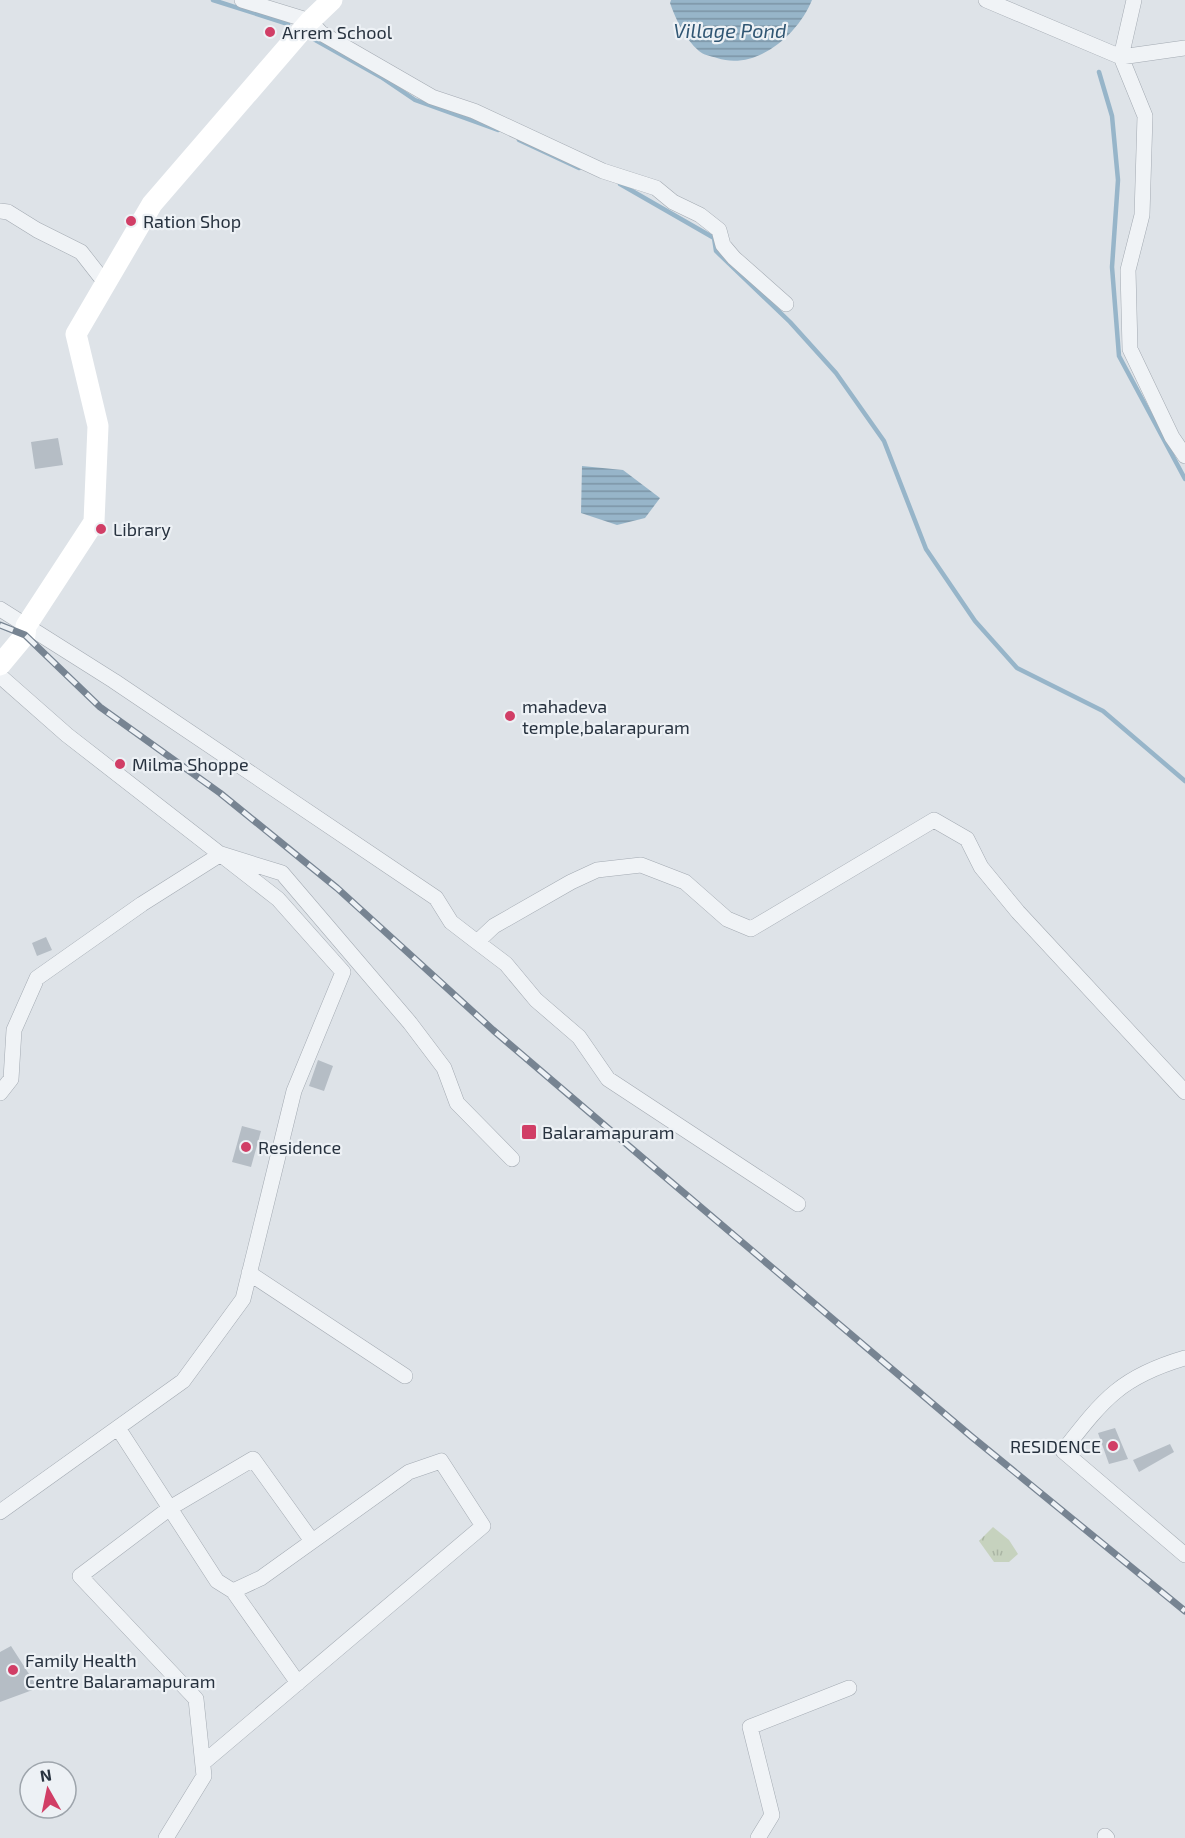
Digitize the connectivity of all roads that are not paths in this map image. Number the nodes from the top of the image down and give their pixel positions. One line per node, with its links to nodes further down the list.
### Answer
1 (242, 0): 5 (street)
2 (332, 0): 5 (main road)
3 (986, 0): 7 (street)
4 (1134, 0): 7 (street)
5 (310, 21): 9 (main road); 10 (street)
6 (1185, 48): 7 (street)
7 (1121, 57): 11 (street)
8 (0, 211): 9 (street)
9 (106, 284): 13 (main road)
10 (786, 304)
11 (1185, 456)
12 (0, 609): 13 (street)
13 (26, 626): 14 (main road); 17 (street)
14 (0, 664)
15 (0, 676): 16 (street)
16 (222, 854): 19 (street); 20 (street); 22 (street)
17 (477, 942): 18 (street); 21 (street)
18 (1185, 1092)
19 (0, 1093)
20 (512, 1159)
21 (798, 1204)
22 (249, 1273): 24 (street); 25 (street)
23 (1185, 1358): 29 (street)
24 (405, 1376)
25 (118, 1428): 26 (street); 27 (street)
26 (170, 1508): 28 (street); 30 (street); 33 (street)
27 (0, 1512)
28 (312, 1541): 30 (street); 31 (street)
29 (1185, 1555)
30 (233, 1591): 31 (street)
31 (298, 1683): 33 (street)
32 (849, 1688): 35 (street)
33 (202, 1763): 34 (street)
34 (166, 1838)
35 (758, 1838)

